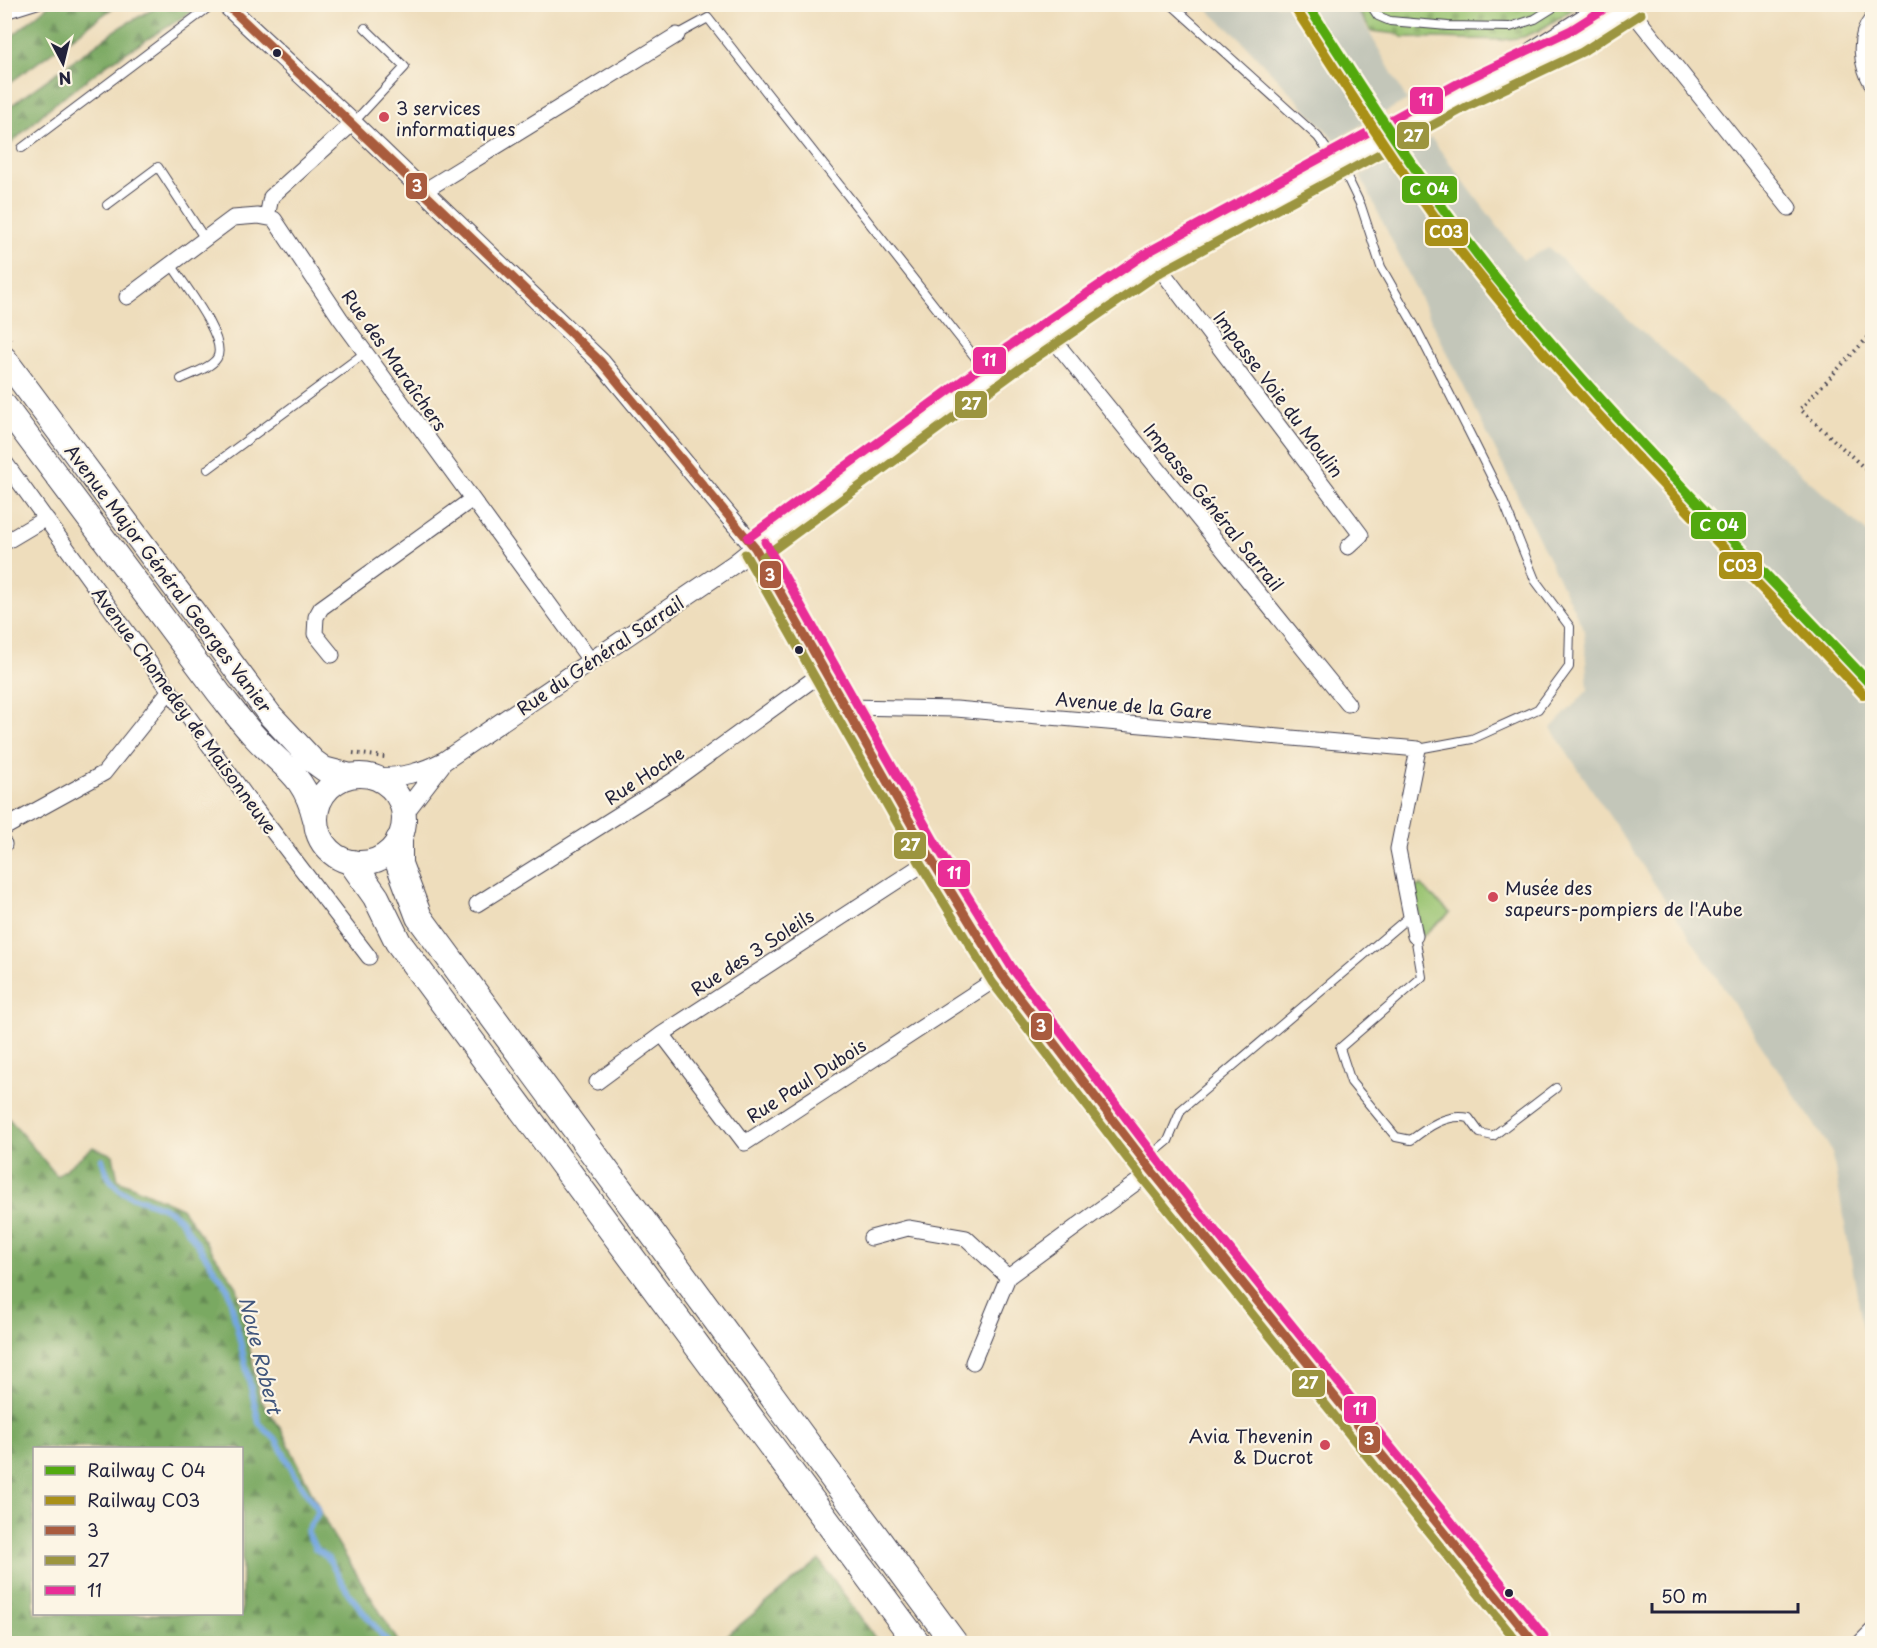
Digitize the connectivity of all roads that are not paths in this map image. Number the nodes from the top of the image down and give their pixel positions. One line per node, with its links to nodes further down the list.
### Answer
1 (39, 4): 9 (lane)
2 (213, 4): 16 (lane)
3 (225, 4): 15 (street)
4 (1171, 4): 44 (lane)
5 (1370, 4): 6 (lane)
6 (1559, 4)
7 (1606, 4): 14 (street)
8 (1630, 6): 14 (street); 19 (street)
9 (4, 15)
10 (1872, 19): 13 (street)
11 (365, 28): 15 (lane)
12 (677, 34): 17 (street); 28 (lane)
13 (1872, 84)
14 (1463, 95): 22 (street, Rue du Général Sarrail, bridge)
15 (353, 123): 17 (street); 20 (street)
16 (22, 148)
17 (424, 191): 37 (street)
18 (106, 205): 21 (lane)
19 (1789, 208)
20 (267, 217): 21 (street); 27 (street, Rue des Maraîchers)
21 (205, 239): 23 (street)
22 (1155, 262): 25 (street, Rue du Général Sarrail); 36 (street, Impasse Voie du Moulin)
23 (171, 264): 24 (street); 29 (lane)
24 (127, 297)
25 (1049, 334): 28 (street, Rue du Général Sarrail); 42 (street, Impasse Général Sarrail)
26 (11, 352): 46 (main road, Avenue Major Général Georges Vanier)
27 (366, 352): 32 (lane); 33 (street, Rue des Maraîchers)
28 (989, 376): 37 (street, Rue du Général Sarrail)
29 (181, 379)
30 (4, 405): 48 (main road, Avenue Chomedey de Maisonneuve)
31 (4, 461): 34 (street, Avenue Chomedey de Maisonneuve)
32 (208, 469)
33 (471, 501): 38 (street); 39 (street, Rue des Maraîchers)
34 (46, 518): 35 (street); 41 (street, Avenue Chomedey de Maisonneuve)
35 (4, 543)
36 (1348, 547)
37 (755, 548): 39 (street, Rue du Général Sarrail); 40 (street)
38 (332, 655)
39 (590, 660): 45 (street, Rue du Général Sarrail)
40 (826, 670): 43 (street); 53 (street, Rue Hoche)
41 (170, 690): 49 (street); 56 (street, Avenue Chomedey de Maisonneuve)
42 (1348, 704)
43 (847, 707): 44 (street, Avenue de la Gare); 51 (street)
44 (1418, 749): 54 (street)
45 (444, 761): 46 (street, Rue du Général Sarrail); 47 (street, Rue du Général Sarrail)
46 (363, 777): 47 (main road); 48 (main road)
47 (404, 813): 50 (main road)
48 (315, 819): 52 (main road)
49 (4, 828)
50 (399, 840): 52 (main road); 67 (highway)
51 (931, 860): 57 (street); 58 (street, Rue des 3 Soleils)
52 (352, 862): 66 (highway)
53 (477, 904)
54 (1411, 915): 55 (street); 61 (lane)
55 (1415, 936): 60 (lane)
56 (369, 957)
57 (1002, 975): 58 (street, Rue Paul Dubois); 61 (street)
58 (662, 1034): 59 (street, Rue des 3 Soleils)
59 (597, 1082)
60 (1556, 1088)
61 (1148, 1166): 63 (street); 68 (street)
62 (871, 1238): 63 (street)
63 (1008, 1277): 64 (street)
64 (973, 1362)
65 (1872, 1631): 69 (street)
66 (918, 1644)
67 (955, 1644)
68 (1535, 1644)
69 (1859, 1644)

